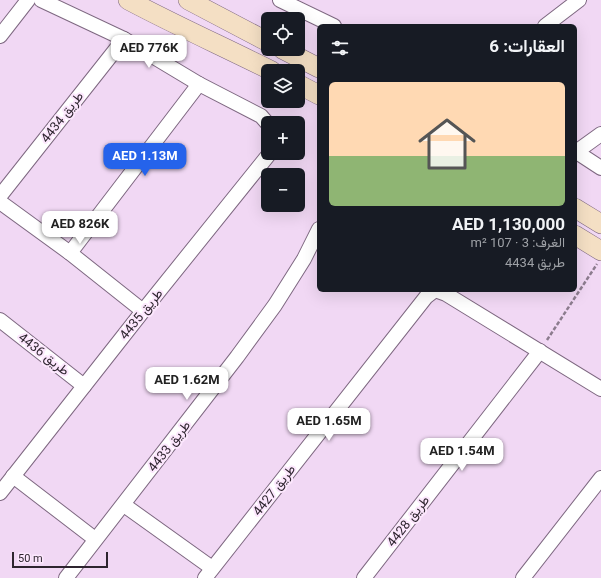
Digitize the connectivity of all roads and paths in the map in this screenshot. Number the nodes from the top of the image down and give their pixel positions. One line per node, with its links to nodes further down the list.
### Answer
1 (28, 0): 9 (street)
2 (41, 0): 10 (street)
3 (128, 0): 13 (main road)
4 (188, 0): 11 (main road)
5 (280, 0): 7 (street)
6 (579, 0): 8 (street)
7 (330, 24)
8 (548, 24)
9 (0, 36)
10 (124, 38): 15 (street); 22 (street, طريق 4434)
11 (261, 38)
12 (296, 56): 14 (main road)
13 (261, 65)
14 (317, 67)
15 (199, 84): 16 (street); 28 (street)
16 (261, 116)
17 (601, 134): 18 (street)
18 (577, 151)
19 (577, 153): 21 (street)
20 (264, 160): 32 (street, طريق 4435)
21 (601, 168)
22 (0, 196)
23 (0, 202): 28 (street)
24 (577, 209): 25 (main road)
25 (601, 224)
26 (317, 234): 40 (street, طريق 4433)
27 (577, 237): 29 (main road)
28 (70, 253): 32 (street)
29 (599, 257): 34 (path)
30 (432, 292): 42 (street, طريق 4427)
31 (440, 292): 34 (street, طريق 4427)
32 (143, 311): 35 (street, طريق 4435)
33 (1, 324): 35 (street, طريق 4436)
34 (540, 351): 36 (street, طريق 4427); 44 (street, طريق 4428)
35 (84, 386): 37 (street, طريق 4435)
36 (601, 389)
37 (13, 476): 39 (street, طريق 4435); 41 (street)
38 (601, 478): 45 (street)
39 (0, 493)
40 (124, 505): 41 (street, طريق 4433); 42 (street)
41 (95, 539): 43 (street, طريق 4433)
42 (208, 573)
43 (66, 578)
44 (364, 578)
45 (523, 578)

